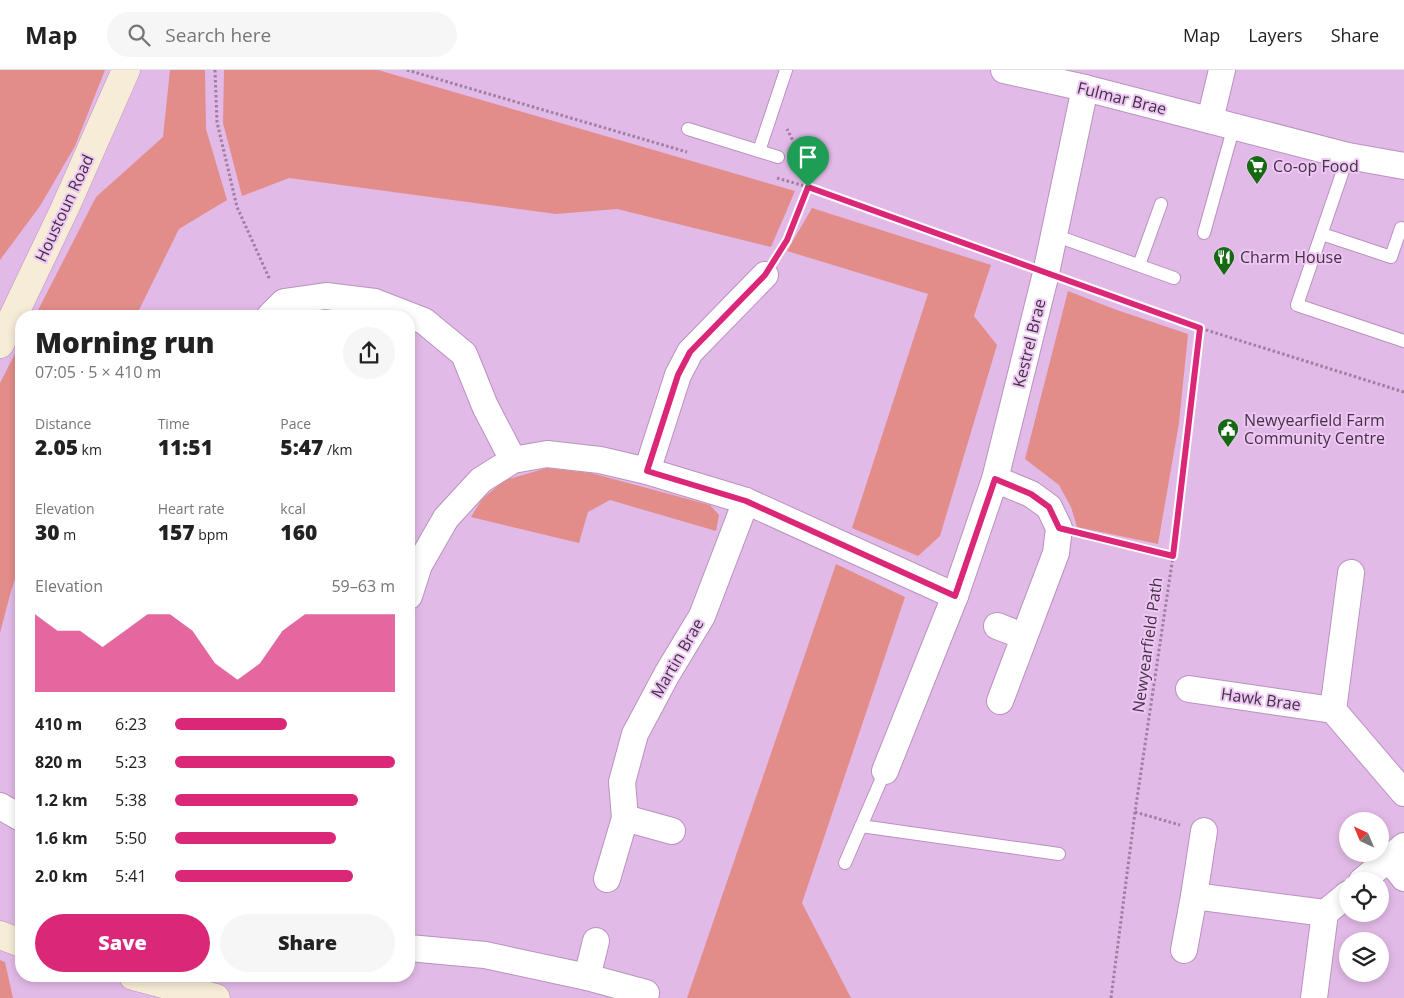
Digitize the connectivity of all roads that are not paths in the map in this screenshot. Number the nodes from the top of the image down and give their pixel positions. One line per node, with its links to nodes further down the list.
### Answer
1 (126, 70): 21 (street, Houstoun Road)
2 (786, 70): 8 (lane)
3 (1004, 70): 5 (street, Fulmar Brae)
4 (1222, 70): 6 (street)
5 (1085, 88): 6 (street, Fulmar Brae); 16 (street, Kestrel Brae)
6 (1222, 123): 9 (street, Fulmar Brae); 14 (lane)
7 (688, 129): 8 (lane)
8 (759, 151): 10 (lane)
9 (1348, 156): 11 (street, Fulmar Brae); 15 (lane)
10 (778, 157)
11 (1404, 166)
12 (1161, 204): 17 (lane)
13 (1404, 229): 15 (lane)
14 (1204, 234)
15 (1322, 234): 25 (lane)
16 (1054, 235): 17 (lane); 29 (street, Kestrel Brae)
17 (1138, 265): 19 (lane)
18 (765, 275): 28 (street)
19 (1174, 278)
20 (277, 309): 22 (street)
21 (16, 310)
22 (397, 310)
23 (15, 313): 26 (street, Houstoun Road)
24 (415, 317): 27 (street)
25 (1404, 342)
26 (0, 344)
27 (513, 460): 28 (street); 32 (street)
28 (647, 471): 30 (street)
29 (995, 479): 33 (street, Kestrel Brae); 35 (street)
30 (746, 501): 33 (street); 43 (street, Martin Brae)
31 (1351, 573): 38 (street)
32 (415, 577)
33 (955, 596): 39 (street, Kestrel Brae)
34 (997, 626): 35 (street)
35 (1023, 636): 37 (street)
36 (1189, 689): 38 (street, Hawk Brae)
37 (1000, 701)
38 (1333, 710): 40 (street)
39 (885, 771): 44 (lane)
40 (1404, 793)
41 (0, 806): 42 (street)
42 (15, 815)
43 (625, 818): 45 (street); 51 (street, Martin Brae)
44 (861, 826): 47 (lane); 49 (lane)
45 (672, 831)
46 (1204, 831): 52 (street)
47 (1059, 854)
48 (1399, 861): 50 (street)
49 (845, 863)
50 (1379, 872)
51 (607, 879)
52 (1194, 896): 54 (street); 59 (street)
53 (1339, 901): 54 (street)
54 (1325, 913): 64 (street)
55 (0, 935): 56 (street)
56 (15, 941)
57 (596, 941): 60 (street)
58 (415, 949): 60 (street)
59 (1184, 950)
60 (587, 978): 62 (street)
61 (156, 982): 63 (street)
62 (646, 993)
63 (216, 998)
64 (1314, 998)

